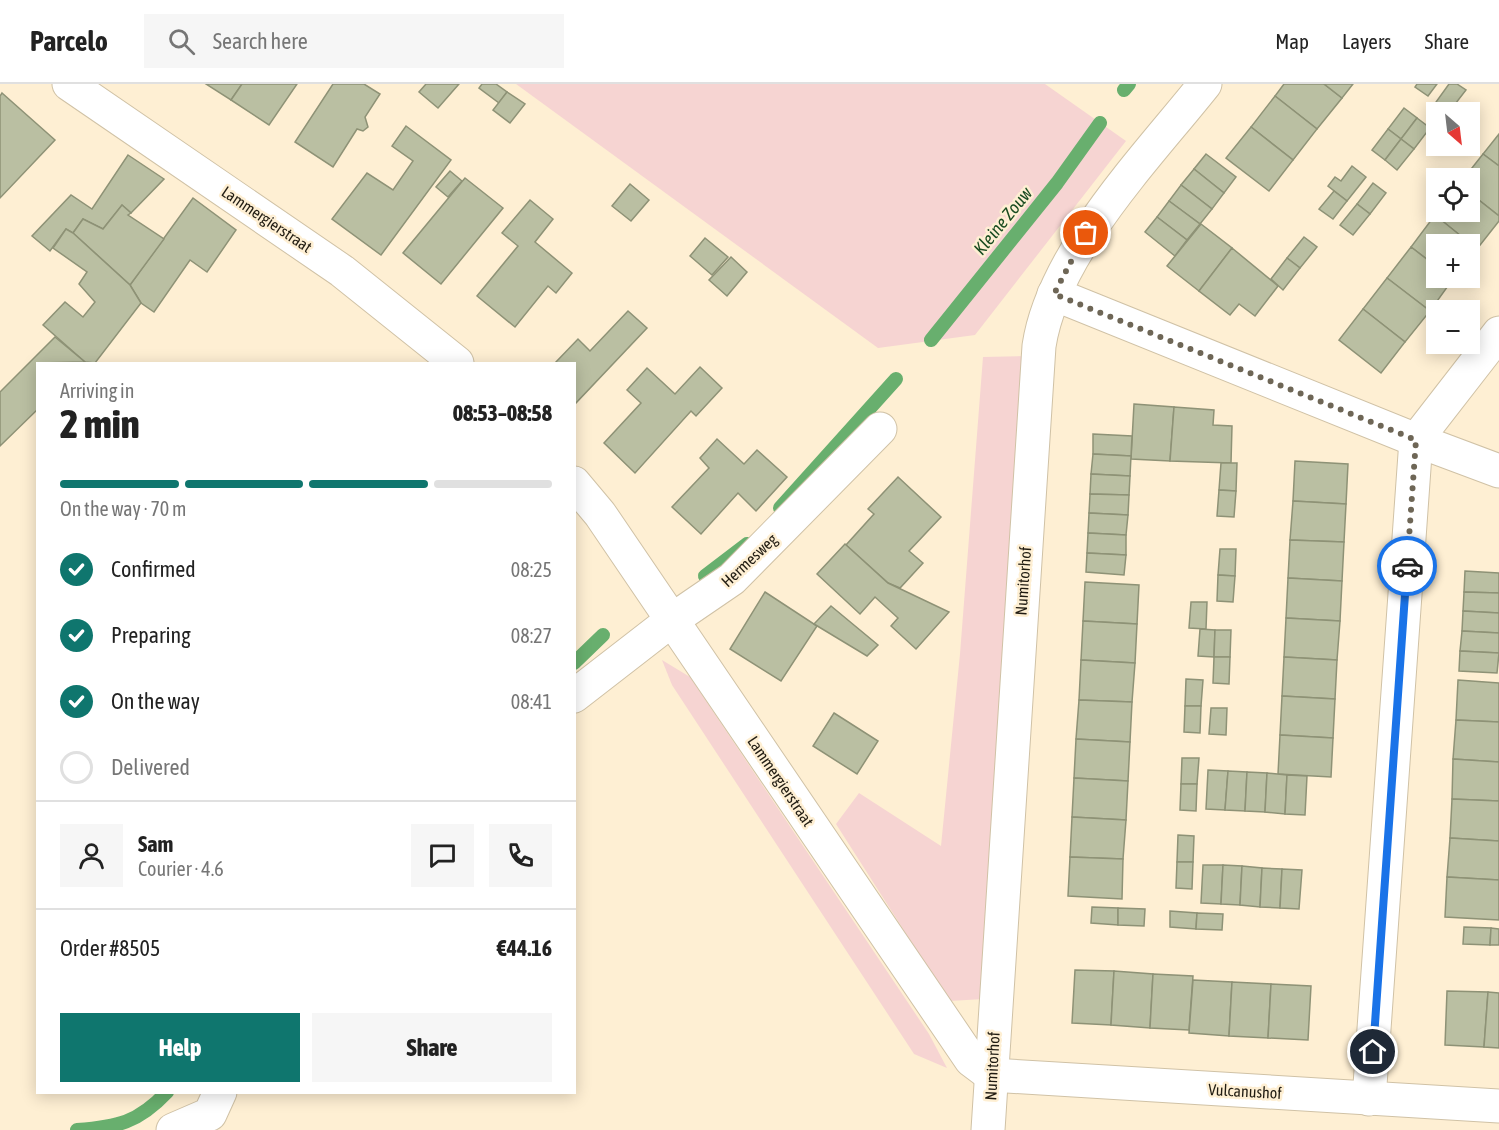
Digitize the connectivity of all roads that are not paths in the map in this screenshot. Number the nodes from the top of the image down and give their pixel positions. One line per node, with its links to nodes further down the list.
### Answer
1 (69, 84): 5 (street, Lammergierstraat)
2 (1205, 84): 3 (street, Numitorhof)
3 (1054, 294): 7 (street); 12 (street, Numitorhof)
4 (1499, 333): 7 (street)
5 (456, 362)
6 (880, 429): 10 (street, Hermesweg)
7 (1416, 440): 8 (street); 14 (street)
8 (1499, 471)
9 (576, 485): 10 (street, Lammergierstraat)
10 (672, 620): 11 (street, Hermesweg); 12 (street, Lammergierstraat)
11 (576, 694)
12 (991, 1075): 14 (street, Vulcanushof); 17 (street, Numitorhof)
13 (219, 1094): 16 (street)
14 (1370, 1099): 15 (street, Vulcanushof)
15 (1499, 1106)
16 (173, 1130)
17 (988, 1130)

